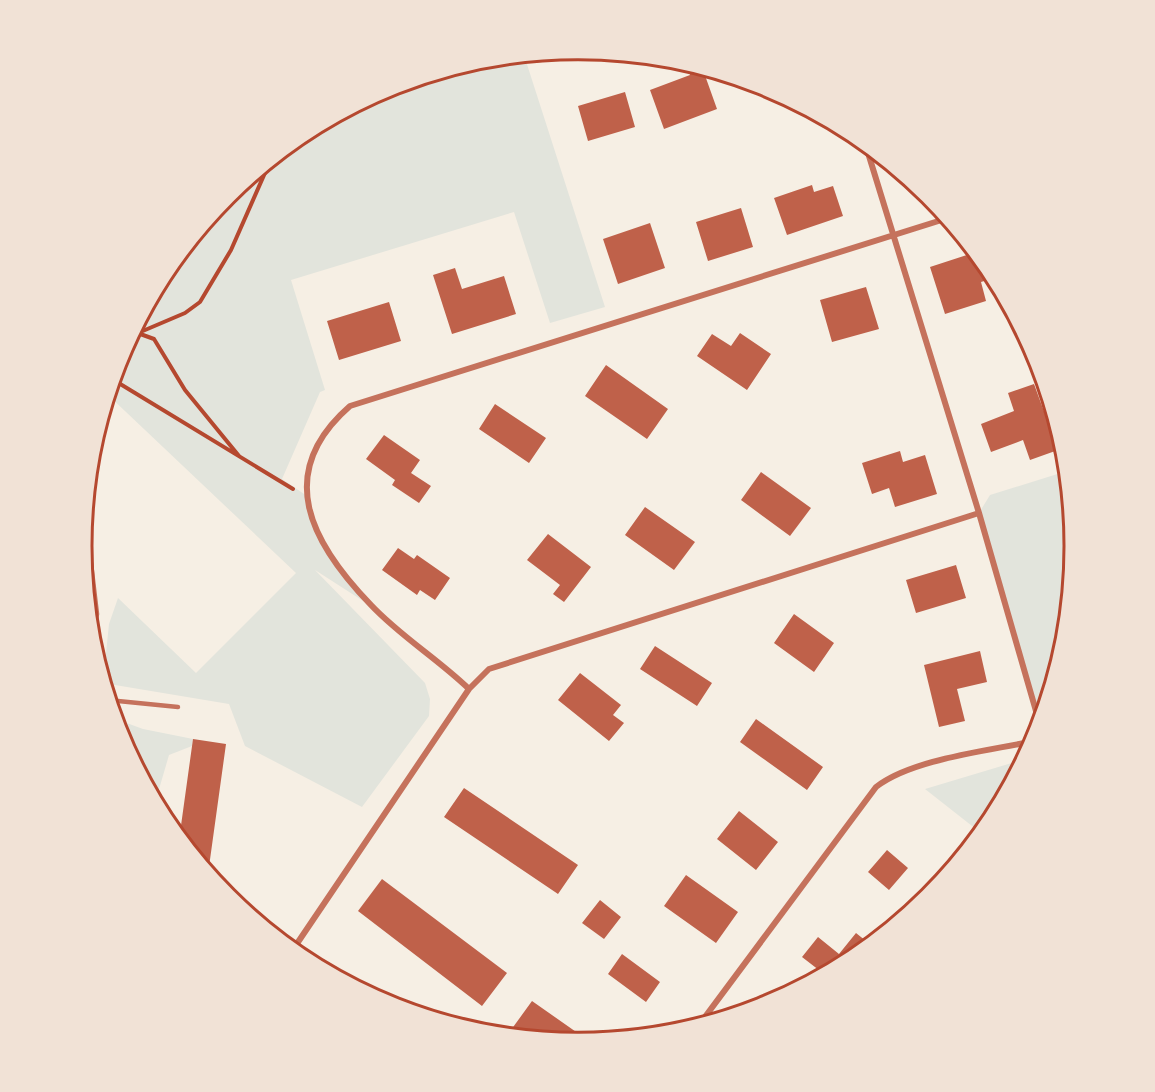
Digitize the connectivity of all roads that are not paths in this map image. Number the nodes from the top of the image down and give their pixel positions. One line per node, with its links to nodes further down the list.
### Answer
1 (869, 157): 3 (street)
2 (939, 221): 3 (street)
3 (892, 237): 4 (street); 7 (street)
4 (979, 513): 7 (street); 10 (street)
5 (93, 571): 6 (lane)
6 (97, 615)
7 (468, 689): 12 (street)
8 (117, 701): 9 (lane)
9 (178, 707)
10 (1035, 709)
11 (1021, 744): 13 (street)
12 (297, 943)
13 (708, 1013)

